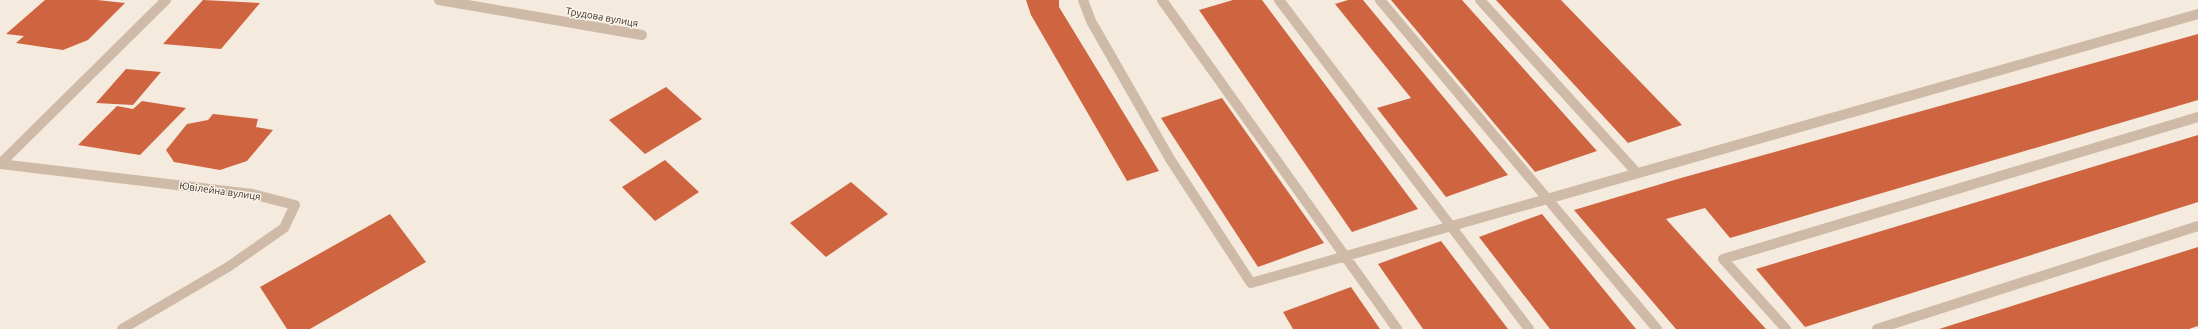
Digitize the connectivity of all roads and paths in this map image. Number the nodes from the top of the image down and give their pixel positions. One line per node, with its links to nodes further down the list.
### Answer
1 (166, 0): 11 (street)
2 (439, 0): 9 (street, Трудова вулиця)
3 (1083, 0): 16 (street)
4 (1162, 0): 16 (street)
5 (1280, 0): 14 (street)
6 (1380, 0): 13 (street)
7 (1480, 0): 12 (street)
8 (2198, 14): 12 (street)
9 (642, 35)
10 (2198, 118): 21 (street)
11 (0, 164): 17 (street, Ювілейна вулиця)
12 (1636, 173): 13 (street)
13 (1546, 199): 14 (street); 20 (street)
14 (1450, 226): 16 (street); 19 (street)
15 (2198, 226): 22 (street)
16 (1346, 256): 18 (street)
17 (122, 329)
18 (1397, 329)
19 (1529, 329)
20 (1657, 329)
21 (1786, 329)
22 (1877, 329)

